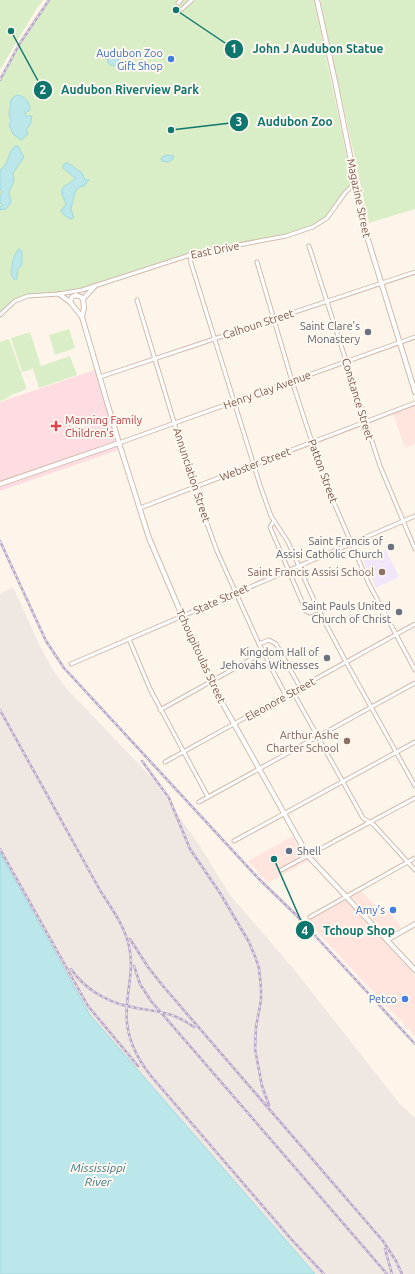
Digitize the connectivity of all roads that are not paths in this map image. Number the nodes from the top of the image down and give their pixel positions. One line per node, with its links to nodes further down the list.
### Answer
1 (181, 0): 4 (street)
2 (192, 0): 5 (street)
3 (316, 0): 6 (street, Magazine Street)
4 (178, 3)
5 (182, 9)
6 (356, 183): 8 (street, East Drive); 11 (street, Magazine Street)
7 (309, 246): 16 (street, Constance Street)
8 (190, 254): 12 (street, East Drive); 22 (street)
9 (257, 262): 20 (street, Patton Street)
10 (415, 272): 11 (street, Calhoun Street)
11 (382, 283): 16 (street, Calhoun Street); 23 (street, Magazine Street)
12 (95, 286): 13 (street, East Drive); 14 (street)
13 (59, 294): 17 (street, Tchoupitoulas Street); 18 (street, East Drive)
14 (83, 299): 17 (street); 19 (street, Tchoupitoulas Street)
15 (137, 300): 24 (street, Annunciation Street)
16 (327, 301): 20 (street, Calhoun Street); 25 (street, Constance Street)
17 (70, 302): 19 (street, Tchoupitoulas Street)
18 (0, 315)
19 (82, 317): 26 (street, Tchoupitoulas Street)
20 (274, 319): 22 (street, Calhoun Street); 27 (street, Patton Street)
21 (415, 337): 23 (street, Henry Clay Avenue)
22 (214, 339): 24 (street, Calhoun Street); 29 (street)
23 (400, 342): 25 (street, Henry Clay Avenue); 28 (street, Magazine Street)
24 (155, 358): 26 (street, Calhoun Street); 32 (street, Annunciation Street)
25 (347, 361): 27 (street, Henry Clay Avenue); 31 (street, Constance Street)
26 (100, 377): 34 (street, Tchoupitoulas Street)
27 (292, 380): 29 (street, Henry Clay Avenue); 33 (street, Patton Street)
28 (415, 392)
29 (234, 402): 32 (street, Henry Clay Avenue); 35 (street)
30 (415, 403): 31 (street, Webster Street)
31 (365, 422): 33 (street, Webster Street); 40 (street, Constance Street)
32 (175, 423): 34 (street, Henry Clay Avenue); 37 (street, Annunciation Street)
33 (312, 442): 35 (street, Webster Street); 42 (street, Patton Street)
34 (119, 443): 36 (street); 38 (street, Tchoupitoulas Street)
35 (254, 464): 37 (street, Webster Street); 41 (street)
36 (0, 484)
37 (194, 488): 38 (street, Webster Street); 46 (street, Annunciation Street)
38 (140, 508): 48 (street, Tchoupitoulas Street)
39 (415, 516): 40 (street, State Street)
40 (404, 520): 42 (street, State Street); 43 (street, Constance Street)
41 (274, 522): 44 (street); 45 (street)
42 (351, 543): 44 (street, State Street); 50 (street, Patton Street)
43 (415, 548)
44 (298, 565): 45 (street, State Street); 47 (street)
45 (288, 570): 46 (street, State Street); 47 (street)
46 (236, 593): 48 (street, State Street); 52 (street, Annunciation Street)
47 (318, 609): 54 (street)
48 (182, 616): 51 (street, State Street); 57 (street, Tchoupitoulas Street)
49 (415, 624): 50 (street, Eleonore Street)
50 (396, 634): 54 (street, Eleonore Street); 56 (street, Patton Street)
51 (129, 639): 55 (street, State Street); 63 (street)
52 (259, 644): 53 (street, Annunciation Street); 59 (street)
53 (262, 653): 57 (street); 61 (street, Annunciation Street)
54 (346, 662): 59 (street, Eleonore Street); 62 (street)
55 (71, 664)
56 (415, 670)
57 (210, 681): 63 (street); 64 (street, Tchoupitoulas Street)
58 (415, 683): 62 (street)
59 (300, 687): 60 (street, Eleonore Street)
60 (293, 692): 61 (street, Eleonore Street); 65 (street)
61 (286, 696): 64 (street, Eleonore Street)
62 (371, 707): 65 (street); 68 (street)
63 (160, 710): 67 (street)
64 (234, 724): 67 (street, Eleonore Street); 70 (street, Tchoupitoulas Street)
65 (317, 737): 70 (street); 71 (street)
66 (415, 742): 68 (street)
67 (183, 752): 69 (street, Eleonore Street); 73 (street)
68 (396, 752): 71 (street); 72 (street)
69 (165, 762)
70 (259, 769): 73 (street); 76 (street, Tchoupitoulas Street)
71 (342, 782): 76 (street); 77 (street)
72 (415, 786)
73 (208, 797): 75 (street)
74 (415, 798): 77 (street)
75 (199, 802)
76 (284, 814): 78 (street); 79 (street, Tchoupitoulas Street)
77 (370, 822): 79 (street); 81 (street)
78 (234, 841)
79 (308, 856): 82 (street); 84 (street, Tchoupitoulas Street)
80 (415, 858): 81 (street)
81 (408, 862): 83 (street); 84 (street)
82 (281, 870)
83 (415, 870)
84 (347, 897): 85 (street); 87 (street, Tchoupitoulas Street)
85 (310, 917)
86 (415, 924): 87 (street)
87 (387, 940): 88 (street, Tchoupitoulas Street)
88 (415, 970)

